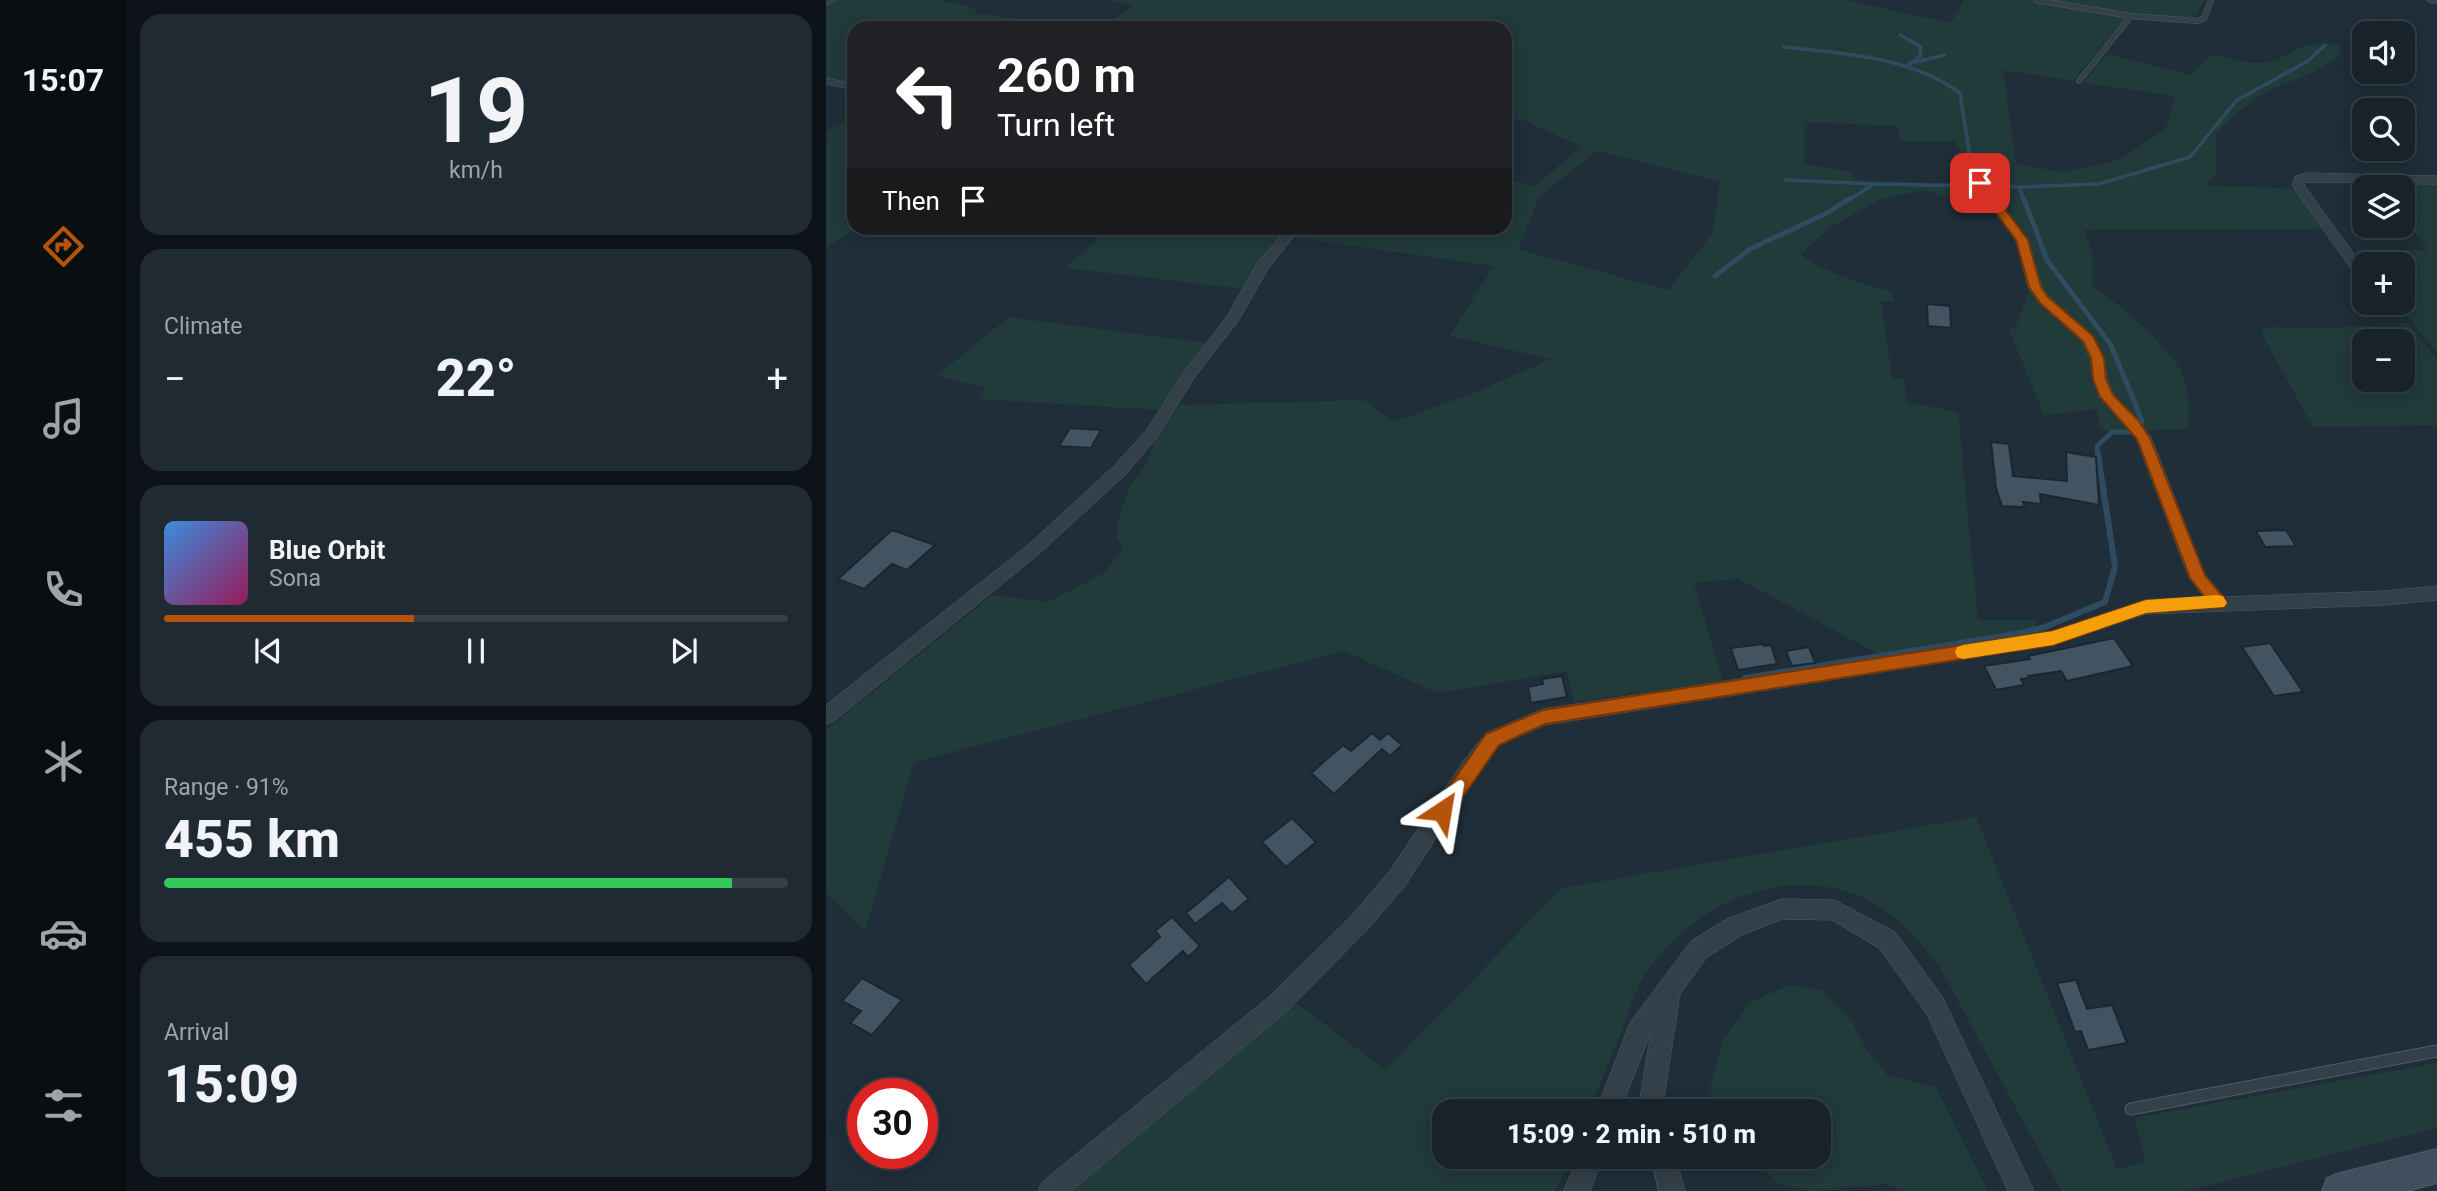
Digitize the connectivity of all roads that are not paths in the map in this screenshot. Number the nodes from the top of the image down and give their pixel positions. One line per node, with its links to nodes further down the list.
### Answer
1 (831, 0): 4 (street)
2 (2036, 0): 5 (lane)
3 (2211, 0): 5 (lane)
4 (826, 3)
5 (2132, 16): 7 (lane)
6 (826, 81): 8 (street)
7 (2079, 81)
8 (847, 86)
9 (1968, 161): 14 (street)
10 (2437, 180): 12 (street)
11 (1289, 235): 15 (street)
12 (2352, 259)
13 (2437, 593): 14 (street)
14 (2219, 603): 24 (street)
15 (826, 716)
16 (1669, 991): 18 (street); 19 (street); 27 (street)
17 (2437, 1051): 20 (lane)
18 (1612, 1099)
19 (1652, 1099)
20 (2131, 1109)
21 (2437, 1166): 28 (main road)
22 (1586, 1169): 25 (street)
23 (1666, 1169): 26 (street)
24 (1051, 1191)
25 (1577, 1191)
26 (1672, 1191)
27 (2021, 1191)
28 (2340, 1191)

